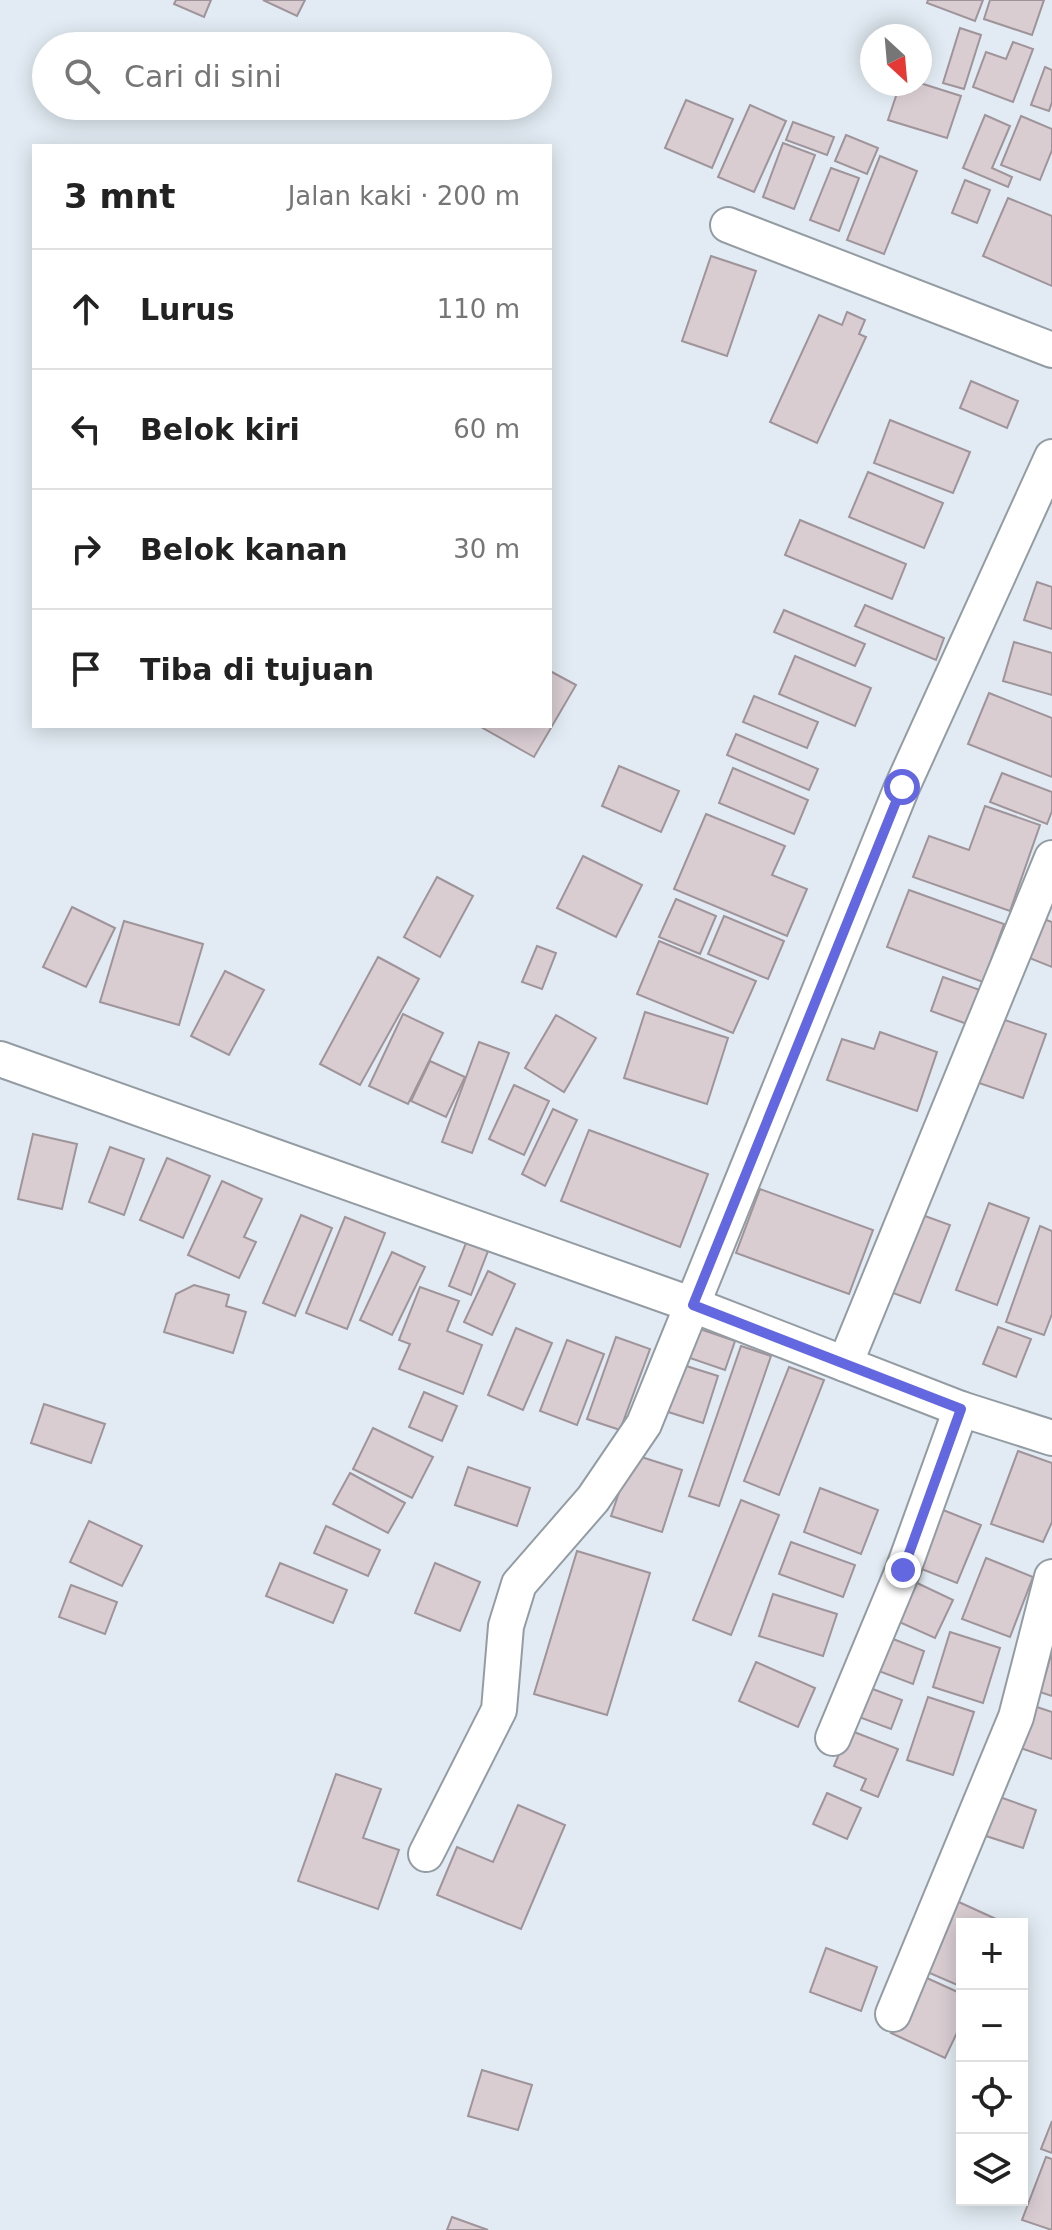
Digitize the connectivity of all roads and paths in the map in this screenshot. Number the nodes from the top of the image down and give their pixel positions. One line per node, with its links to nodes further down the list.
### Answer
1 (728, 225): 2 (street)
2 (1052, 350)
3 (1052, 457): 6 (street)
4 (1052, 858): 7 (street)
5 (0, 1059): 6 (street)
6 (693, 1305): 7 (street); 12 (street)
7 (845, 1364): 8 (street)
8 (961, 1409): 9 (street); 11 (street)
9 (1052, 1438)
10 (1052, 1577): 13 (street)
11 (833, 1738)
12 (426, 1854)
13 (893, 2014)

